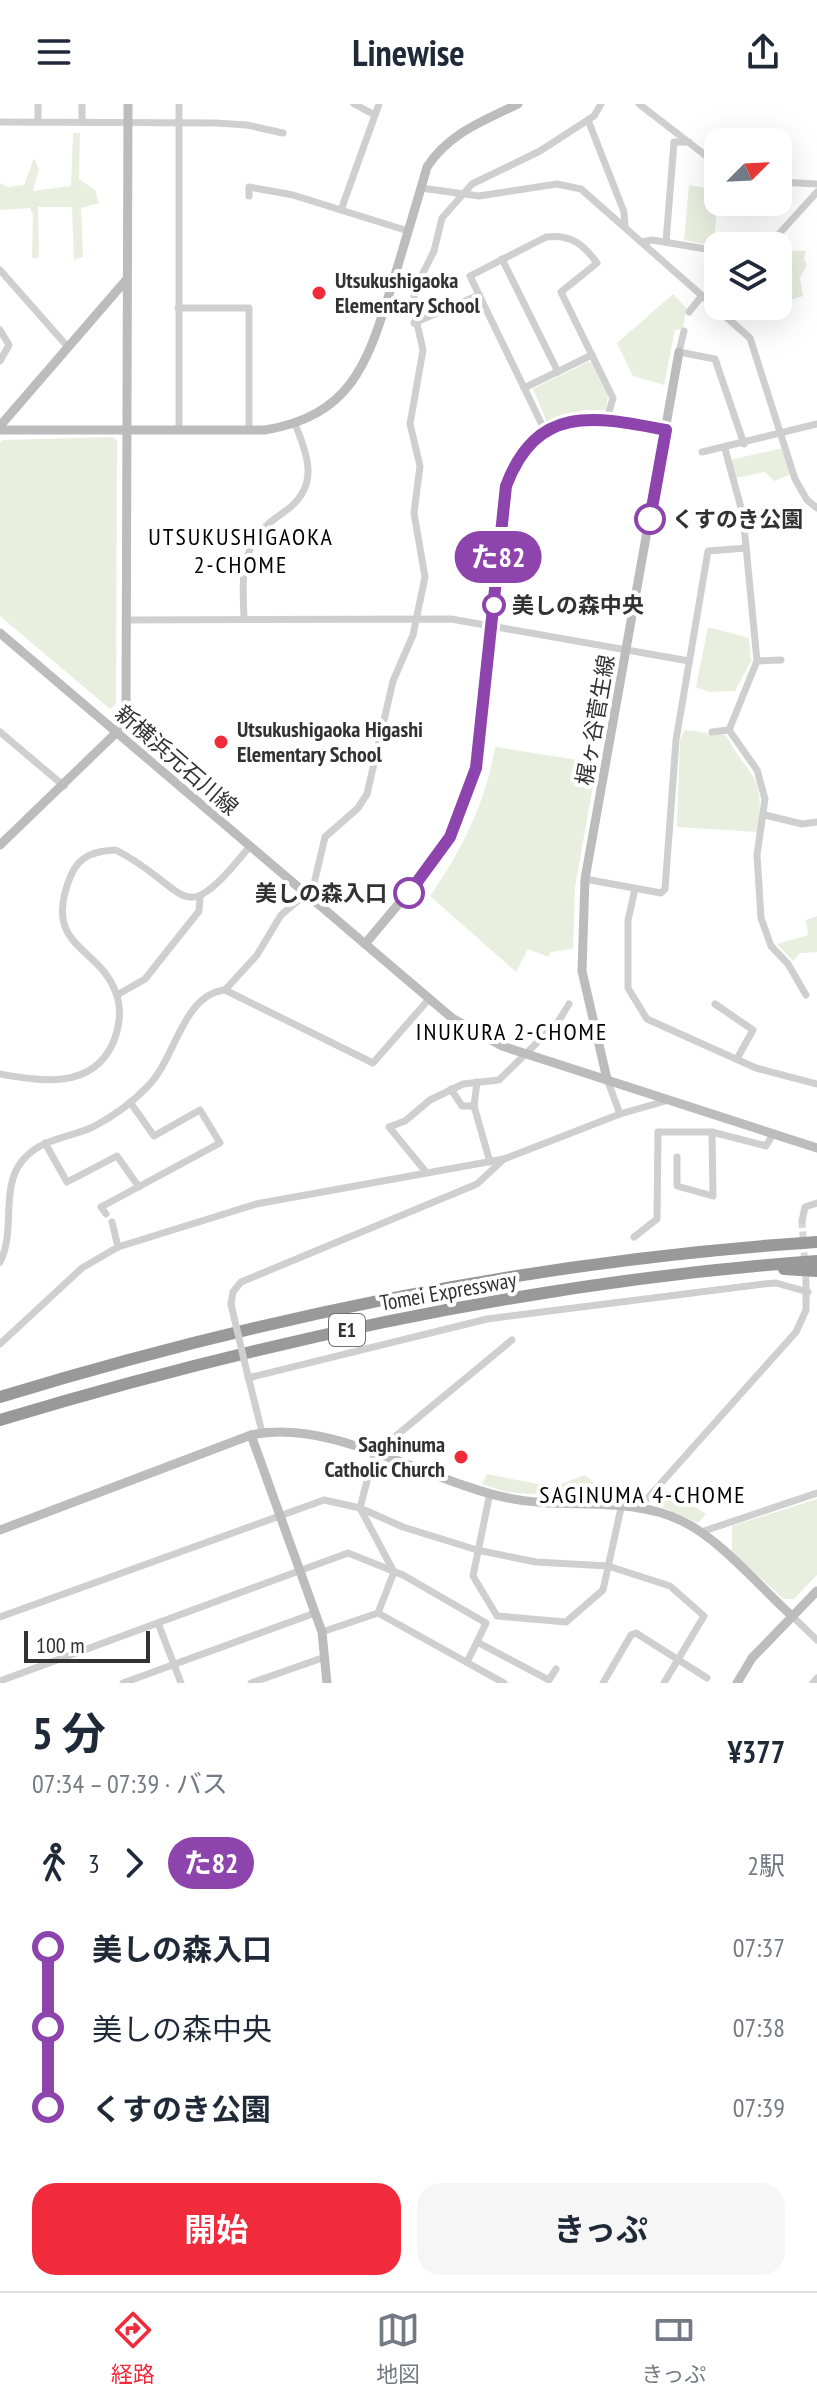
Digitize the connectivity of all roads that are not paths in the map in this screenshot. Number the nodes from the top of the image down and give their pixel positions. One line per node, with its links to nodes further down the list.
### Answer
1 (38, 104): 15 (street)
2 (82, 104): 12 (street)
3 (128, 104): 13 (street)
4 (179, 104): 16 (street)
5 (354, 104): 10 (street)
6 (379, 104): 10 (street)
7 (518, 104): 22 (street)
8 (601, 104): 11 (street)
9 (639, 104): 18 (street)
10 (375, 115): 26 (street)
11 (588, 120): 24 (street); 27 (street)
12 (82, 121): 13 (street); 15 (street)
13 (128, 121): 16 (street); 35 (street)
14 (0, 122): 15 (street)
15 (38, 122)
16 (179, 123): 17 (street); 38 (street)
17 (283, 133)
18 (689, 142): 19 (street); 31 (street)
19 (704, 154)
20 (792, 183): 21 (street)
21 (817, 184)
22 (421, 188): 24 (street); 28 (street)
23 (817, 192): 29 (street)
24 (461, 195): 27 (street); 40 (street)
25 (249, 196): 26 (street)
26 (341, 210): 28 (street)
27 (625, 226): 30 (street)
28 (408, 231): 50 (street)
29 (781, 232)
30 (642, 242): 31 (street); 37 (street)
31 (666, 242): 32 (street)
32 (704, 249)
33 (502, 259): 36 (street); 45 (street); 47 (street)
34 (0, 270): 43 (street)
35 (127, 279): 43 (street); 53 (street)
36 (479, 295): 40 (street); 48 (street)
37 (701, 297): 39 (street); 58 (street)
38 (178, 308): 54 (street); 55 (street)
39 (689, 312)
40 (414, 323): 65 (street)
41 (0, 330): 46 (street)
42 (684, 331): 44 (street, 梶ヶ谷菅生線)
43 (67, 346): 52 (street)
44 (679, 352): 56 (street, 梶ヶ谷菅生線); 59 (street)
45 (592, 355): 47 (street); 49 (street)
46 (0, 361)
47 (558, 372): 48 (street)
48 (524, 388): 57 (street)
49 (607, 419): 56 (street); 57 (street)
50 (295, 424): 55 (street); 64 (street)
51 (817, 424): 58 (street)
52 (0, 428): 53 (street)
53 (129, 430): 54 (street); 66 (street)
54 (179, 430): 55 (street)
55 (249, 430)
56 (666, 430): 69 (street, 梶ヶ谷菅生線)
57 (545, 431): 67 (street)
58 (782, 435): 59 (street); 62 (street)
59 (744, 444): 60 (street)
60 (725, 449): 61 (street); 63 (street)
61 (702, 452)
62 (817, 508)
63 (746, 548): 71 (street); 72 (street)
64 (244, 618): 65 (street); 66 (street)
65 (414, 618): 67 (street); 84 (street)
66 (127, 620): 74 (street)
67 (492, 626): 69 (street); 86 (street)
68 (0, 633): 74 (street, 新横浜元石川線)
69 (626, 652): 71 (street); 82 (street, 梶ヶ谷菅生線)
70 (781, 660): 72 (street)
71 (689, 661): 83 (street)
72 (757, 661): 73 (street)
73 (729, 730): 75 (street); 78 (street)
74 (117, 732): 77 (street); 81 (street, 新横浜元石川線)
75 (712, 732)
76 (1, 735): 77 (street)
77 (64, 786): 80 (street)
78 (765, 815): 79 (street); 89 (street)
79 (817, 822)
80 (0, 845)
81 (250, 846): 84 (street, 新横浜元石川線); 85 (street)
82 (585, 879): 83 (street); 96 (street, 梶ヶ谷菅生線)
83 (635, 889): 94 (street)
84 (306, 894): 86 (street, 新横浜元石川線); 87 (street)
85 (200, 898): 88 (street); 88 (street)
86 (365, 944): 90 (street, 新横浜元石川線)
87 (225, 990): 90 (street); 101 (street)
88 (117, 995): 95 (street)
89 (806, 995)
90 (429, 999): 93 (street, 新横浜元石川線)
91 (569, 1004): 93 (street)
92 (715, 1004): 94 (street)
93 (527, 1055): 96 (street, 新横浜元石川線); 97 (street)
94 (738, 1057): 98 (street)
95 (0, 1074)
96 (607, 1079): 100 (street, 新横浜元石川線); 103 (street, 梶ヶ谷菅生線)
97 (477, 1082): 99 (street); 102 (street)
98 (817, 1084)
99 (451, 1089): 102 (street); 111 (street)
100 (669, 1100): 103 (street); 105 (street, 新横浜元石川線)
101 (130, 1102): 106 (street); 114 (street)
102 (474, 1106): 110 (street)
103 (620, 1114): 109 (street)
104 (712, 1132): 105 (street); 112 (street); 113 (street)
105 (773, 1134): 107 (street, 新横浜元石川線)
106 (45, 1143): 114 (street); 125 (street)
107 (817, 1148)
108 (677, 1157): 113 (street)
109 (504, 1159): 110 (street); 132 (street, bridge)
110 (490, 1162): 111 (street)
111 (426, 1172): 122 (street)
112 (657, 1178): 113 (street); 120 (street)
113 (677, 1186)
114 (139, 1187): 116 (street)
115 (817, 1203): 117 (street)
116 (106, 1214)
117 (802, 1221)
118 (112, 1222): 122 (street)
119 (817, 1233): 123 (highway)
120 (634, 1237)
121 (817, 1242): 123 (highway, Tomei Expressway / E1)
122 (118, 1247): 131 (street)
123 (732, 1247): 133 (highway, Tomei Expressway / E1)
124 (817, 1261): 126 (highway, Tomei Expressway / E1)
125 (0, 1262)
126 (746, 1267): 127 (highway); 134 (highway, Tomei Expressway / E1)
127 (817, 1271)
128 (806, 1282): 129 (street)
129 (808, 1292): 132 (street); 142 (street)
130 (512, 1340): 137 (street)
131 (0, 1344)
132 (248, 1376): 135 (street)
133 (0, 1397)
134 (0, 1420)
135 (262, 1432): 136 (street); 137 (street)
136 (251, 1435): 143 (street); 144 (street)
137 (374, 1454): 138 (street); 140 (street)
138 (490, 1493): 141 (street); 146 (street)
139 (817, 1493): 145 (street)
140 (360, 1508): 143 (street); 146 (street); 149 (street)
141 (621, 1508): 142 (street); 147 (street)
142 (638, 1509): 145 (street)
143 (281, 1515): 148 (street); 154 (street)
144 (0, 1530)
145 (701, 1532): 153 (street)
146 (477, 1550): 147 (street); 147 (street)
147 (608, 1566): 160 (street)
148 (300, 1571): 149 (street); 151 (street); 155 (street)
149 (394, 1572): 152 (street); 158 (street)
150 (817, 1591): 153 (street)
151 (315, 1613): 156 (street); 162 (street)
152 (378, 1613): 156 (street); 161 (street)
153 (792, 1616): 157 (street); 175 (street)
154 (0, 1617)
155 (158, 1623): 162 (street); 166 (street)
156 (322, 1632): 159 (street)
157 (817, 1640)
158 (477, 1642): 161 (street); 167 (street)
159 (325, 1657): 170 (street); 171 (street)
160 (678, 1660): 164 (street); 173 (street); 174 (street)
161 (467, 1662): 172 (street)
162 (175, 1664): 168 (street); 169 (street)
163 (556, 1669): 167 (street)
164 (707, 1678)
165 (817, 1678): 176 (street)
166 (0, 1681)
167 (548, 1682)
168 (123, 1683)
169 (181, 1683)
170 (251, 1683)
171 (327, 1683)
172 (504, 1683)
173 (603, 1683)
174 (664, 1683)
175 (737, 1683)
176 (813, 1683)

